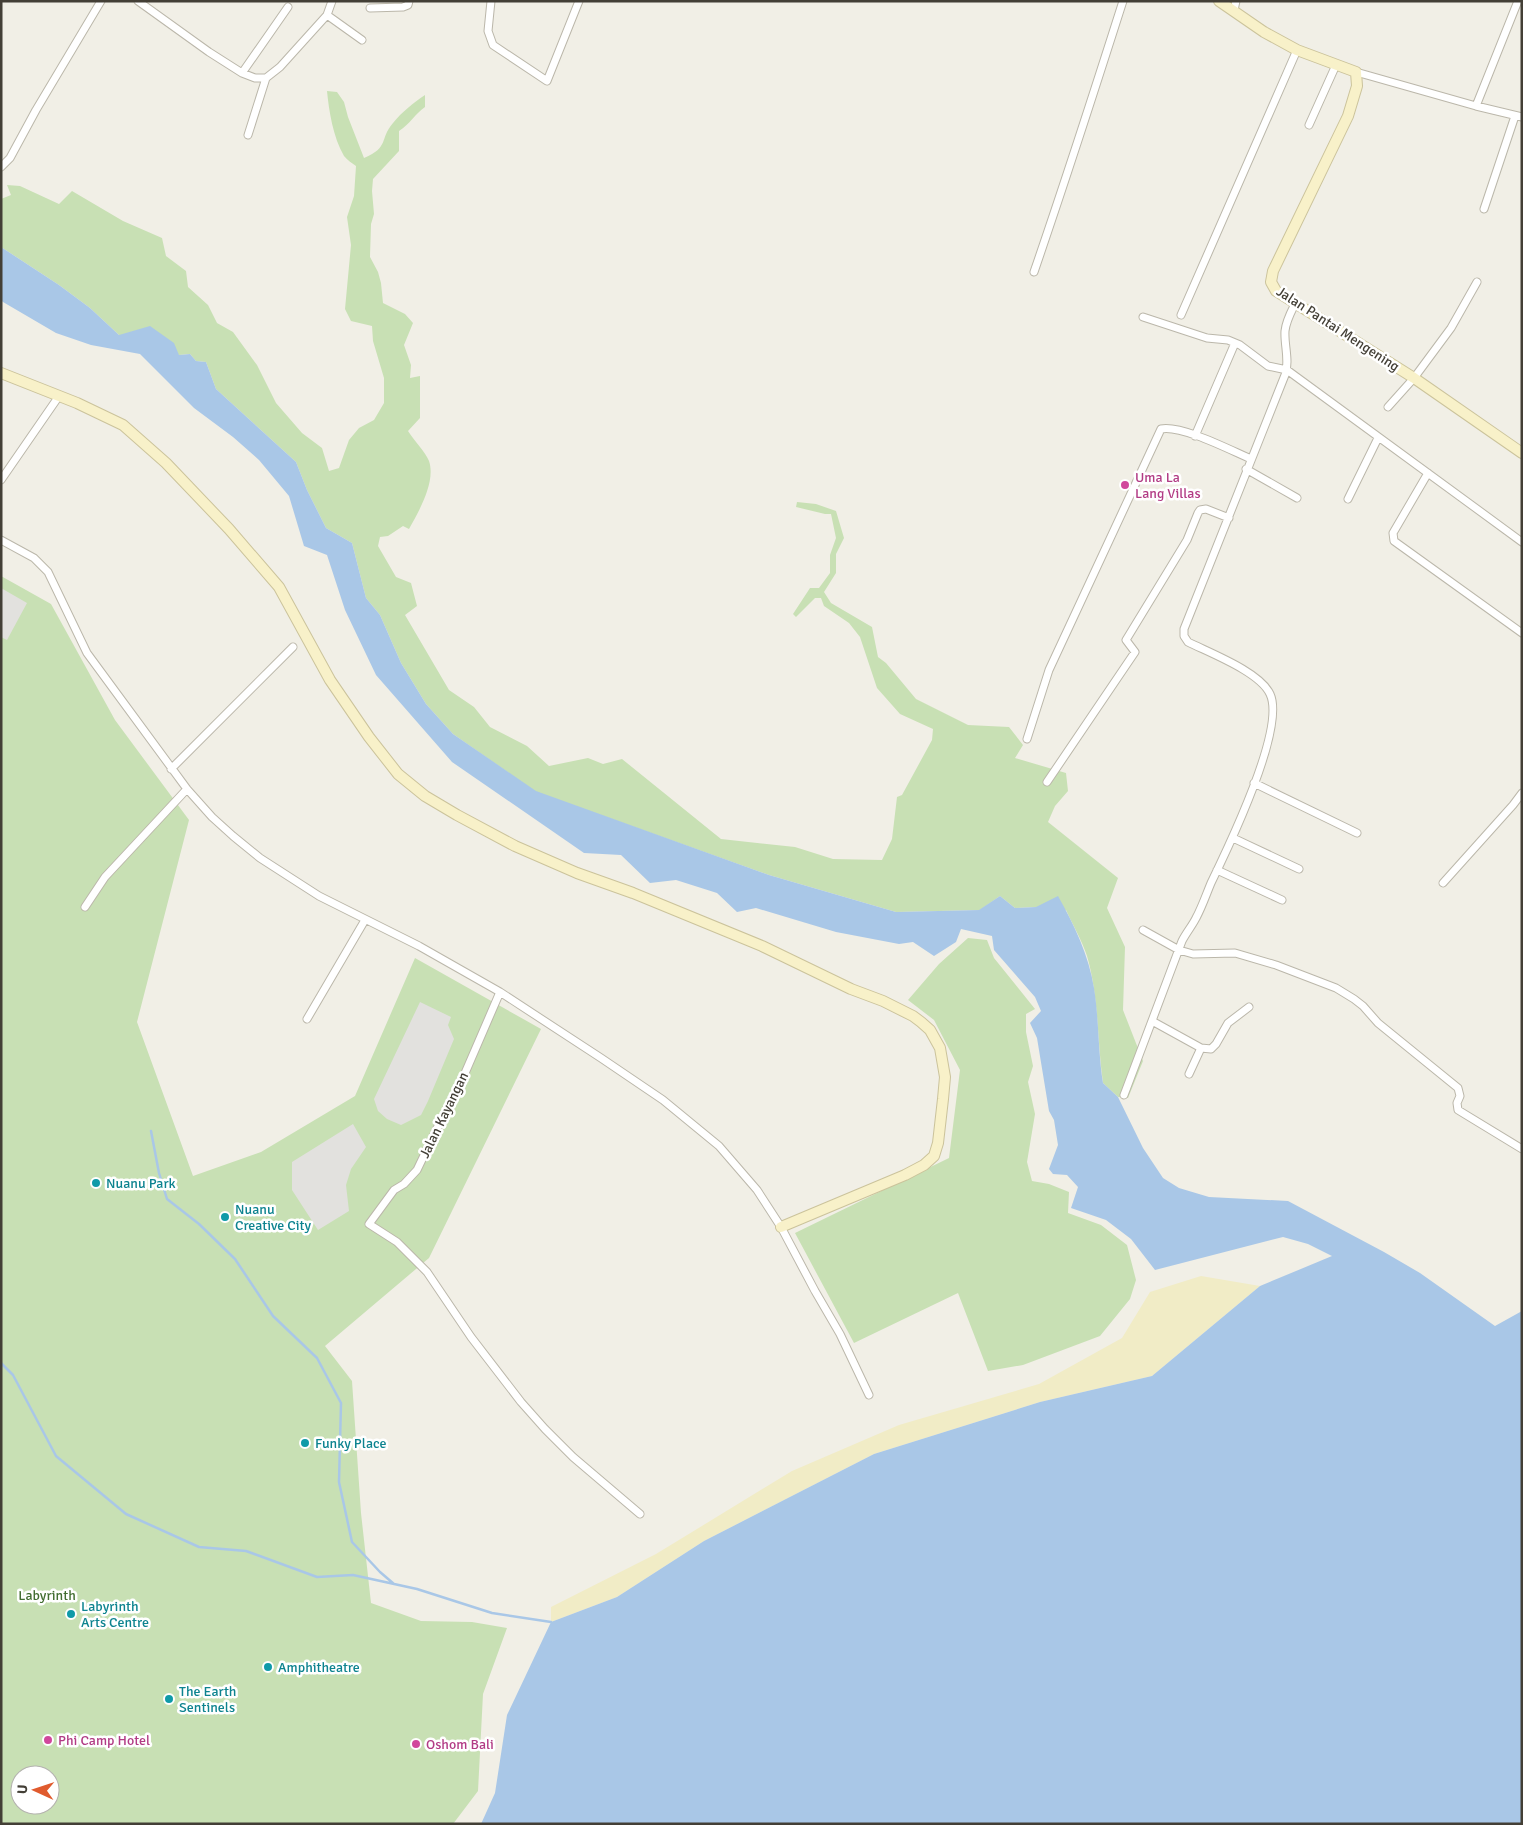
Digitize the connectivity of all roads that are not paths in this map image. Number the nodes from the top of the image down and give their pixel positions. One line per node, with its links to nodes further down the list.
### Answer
1 (101, 1): 24 (street)
2 (138, 1): 18 (street)
3 (332, 1): 13 (street)
4 (409, 1): 12 (street)
5 (491, 1): 6 (street)
6 (579, 1)
7 (1123, 1): 26 (street)
8 (1220, 1): 10 (street)
9 (1518, 1): 20 (street)
10 (1235, 6): 15 (street)
11 (288, 7): 18 (street)
12 (370, 8)
13 (327, 15): 14 (street); 19 (street)
14 (362, 40)
15 (1297, 50): 16 (street); 29 (street)
16 (1336, 65): 17 (street); 22 (street)
17 (1356, 72): 20 (street); 28 (street, Jalan Pantai Mengening)
18 (242, 73): 19 (street)
19 (266, 78): 23 (street)
20 (1476, 106): 21 (street)
21 (1518, 116): 25 (street)
22 (1309, 125)
23 (248, 135)
24 (1, 167)
25 (1484, 209)
26 (1034, 272)
27 (1477, 282): 34 (street)
28 (1295, 304): 32 (street); 34 (street, Jalan Pantai Mengening)
29 (1181, 315)
30 (1143, 317): 31 (street)
31 (1235, 343): 32 (street); 37 (street)
32 (1286, 372): 38 (street); 40 (street)
33 (1, 373): 35 (street)
34 (1414, 378): 36 (street); 39 (street, Jalan Pantai Mengening)
35 (59, 396): 43 (street); 75 (street)
36 (1388, 407)
37 (1195, 436): 40 (street); 51 (street)
38 (1378, 438): 42 (street); 45 (street)
39 (1522, 453)
40 (1251, 459): 41 (street)
41 (1246, 470): 44 (street); 46 (street)
42 (1428, 473): 48 (street); 49 (street)
43 (1, 480)
44 (1297, 498)
45 (1348, 500)
46 (1229, 518): 53 (street); 54 (street)
47 (1, 540): 52 (street)
48 (1522, 542)
49 (1522, 633)
50 (293, 647): 52 (street)
51 (1027, 738)
52 (171, 769): 55 (street)
53 (1047, 782)
54 (1254, 783): 57 (street); 58 (street)
55 (187, 789): 63 (street); 64 (street)
56 (1522, 793): 61 (street)
57 (1357, 833)
58 (1233, 838): 59 (street); 60 (street)
59 (1299, 869)
60 (1217, 870): 62 (street); 66 (street)
61 (1443, 883)
62 (1282, 900)
63 (85, 907)
64 (365, 920): 67 (street); 69 (street)
65 (1143, 930): 66 (street)
66 (1179, 950): 70 (street); 74 (street)
67 (500, 992): 75 (street); 77 (street, Jalan Kayangan)
68 (1249, 1007): 71 (street)
69 (306, 1019)
70 (1152, 1021): 71 (street); 73 (street)
71 (1201, 1048): 72 (street)
72 (1189, 1074)
73 (1124, 1095)
74 (1522, 1149)
75 (781, 1227): 76 (street)
76 (869, 1395)
77 (640, 1514)

